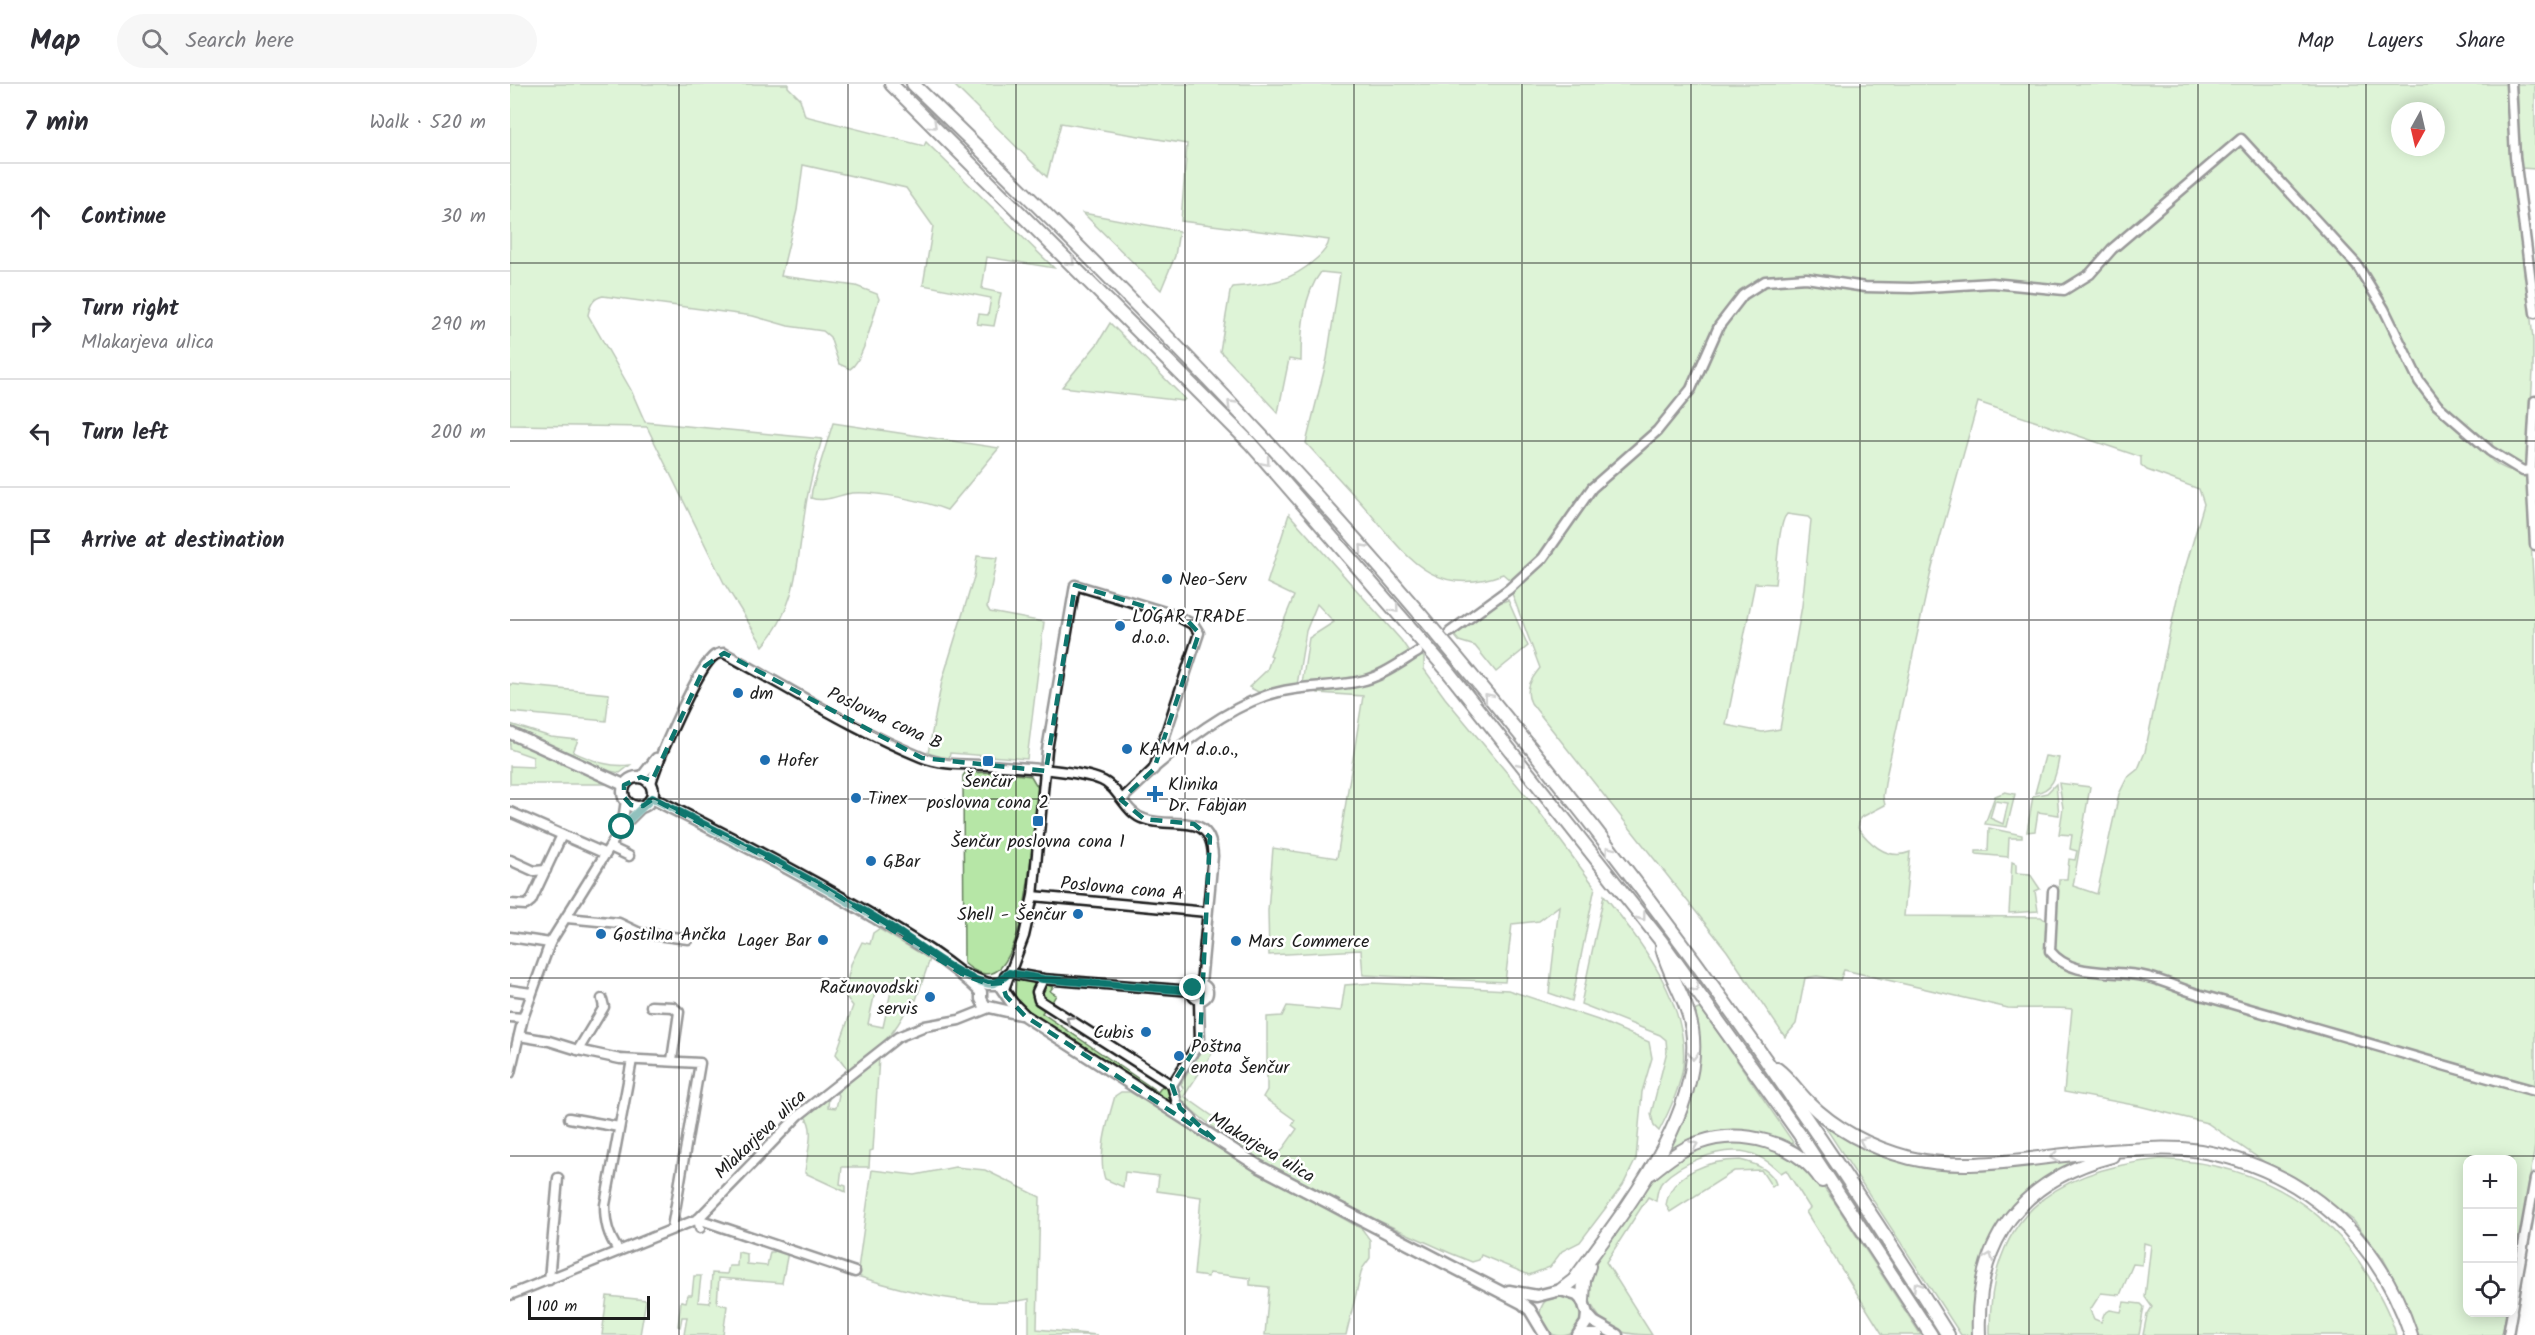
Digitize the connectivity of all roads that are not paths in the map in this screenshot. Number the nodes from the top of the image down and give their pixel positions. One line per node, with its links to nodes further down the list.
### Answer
1 (891, 84): 32 (highway, one-way to 32)
2 (913, 84): 50 (highway, one-way to 2)
3 (2511, 84): 4 (street)
4 (2535, 313)
5 (2535, 401): 6 (street)
6 (2531, 470): 7 (street); 8 (street)
7 (2535, 545)
8 (1450, 632)
9 (1418, 652): 11 (street)
10 (510, 734): 14 (main road)
11 (1154, 769): 12 (street); 15 (street)
12 (1046, 771): 13 (street, Poslovna cona B); 15 (street, Poslovna cona A); 26 (street)
13 (646, 780): 14 (main road); 17 (main road)
14 (624, 785): 16 (main road)
15 (1122, 799): 28 (street, Poslovna cona A)
16 (626, 800): 17 (main road); 19 (street)
17 (647, 802): 19 (street); 40 (main road)
18 (510, 812): 20 (street)
19 (622, 827): 21 (street)
20 (562, 835): 21 (street); 24 (street)
21 (608, 851): 22 (street); 29 (street)
22 (629, 856)
23 (510, 860): 24 (street)
24 (546, 870): 27 (street)
25 (2053, 891): 53 (street)
26 (1033, 896): 28 (street, Poslovna cona A); 34 (street)
27 (510, 904)
28 (1207, 912): 36 (street, Poslovna cona A)
29 (567, 918): 31 (street); 33 (street)
30 (510, 937): 33 (street)
31 (688, 939)
32 (1661, 941): 58 (highway, one-way to 58); 61 (highway, one-way to 61)
33 (550, 943): 39 (street)
34 (1009, 973): 35 (street); 40 (street)
35 (1043, 979): 38 (street); 52 (street, one-way to 35)
36 (1201, 984): 38 (street); 42 (street)
37 (510, 990): 39 (street)
38 (1192, 991): 42 (street)
39 (531, 993): 45 (street)
40 (993, 995): 56 (main road, Mlakarjeva ulica); 62 (street, Mlakarjeva ulica)
41 (602, 999): 47 (street)
42 (1199, 1000): 52 (street)
43 (651, 1006): 49 (street)
44 (510, 1017): 45 (street)
45 (523, 1018): 46 (street)
46 (519, 1036): 47 (street); 51 (street)
47 (578, 1050): 48 (street)
48 (632, 1060): 49 (street); 55 (street)
49 (672, 1060): 63 (street, Mlakarjeva ulica)
50 (1766, 1062): 57 (highway, one-way to 50); 82 (highway, one-way to 50)
51 (510, 1073)
52 (1173, 1085): 56 (street)
53 (2535, 1091)
54 (568, 1118): 55 (street)
55 (619, 1127): 64 (street)
56 (1215, 1140): 69 (main road, Mlakarjeva ulica)
57 (2133, 1151): 83 (highway, one-way to 57); 84 (highway)
58 (1646, 1177): 61 (highway, one-way to 61); 65 (highway)
59 (558, 1178): 67 (street)
60 (2535, 1179): 68 (street)
61 (1847, 1206): 81 (highway)
62 (699, 1223): 63 (street, Mlakarjeva ulica); 66 (street)
63 (672, 1228): 64 (street, Mlakarjeva ulica)
64 (618, 1250): 67 (street, Mlakarjeva ulica)
65 (1595, 1251): 70 (highway); 73 (highway)
66 (855, 1272)
67 (549, 1280): 71 (street, Mlakarjeva ulica)
68 (2517, 1280)
69 (1494, 1287): 72 (main road); 76 (main road)
70 (1561, 1290): 72 (main road); 73 (main road)
71 (510, 1295)
72 (1545, 1295): 76 (main road)
73 (1583, 1301): 74 (main road)
74 (1587, 1314): 78 (main road); 80 (main road)
75 (2511, 1317): 85 (street)
76 (1535, 1318): 77 (main road)
77 (1542, 1334)
78 (1579, 1335): 79 (main road)
79 (1598, 1335)
80 (1617, 1335)
81 (1931, 1335)
82 (1948, 1335)
83 (1979, 1335)
84 (2411, 1335)
85 (2508, 1335)

